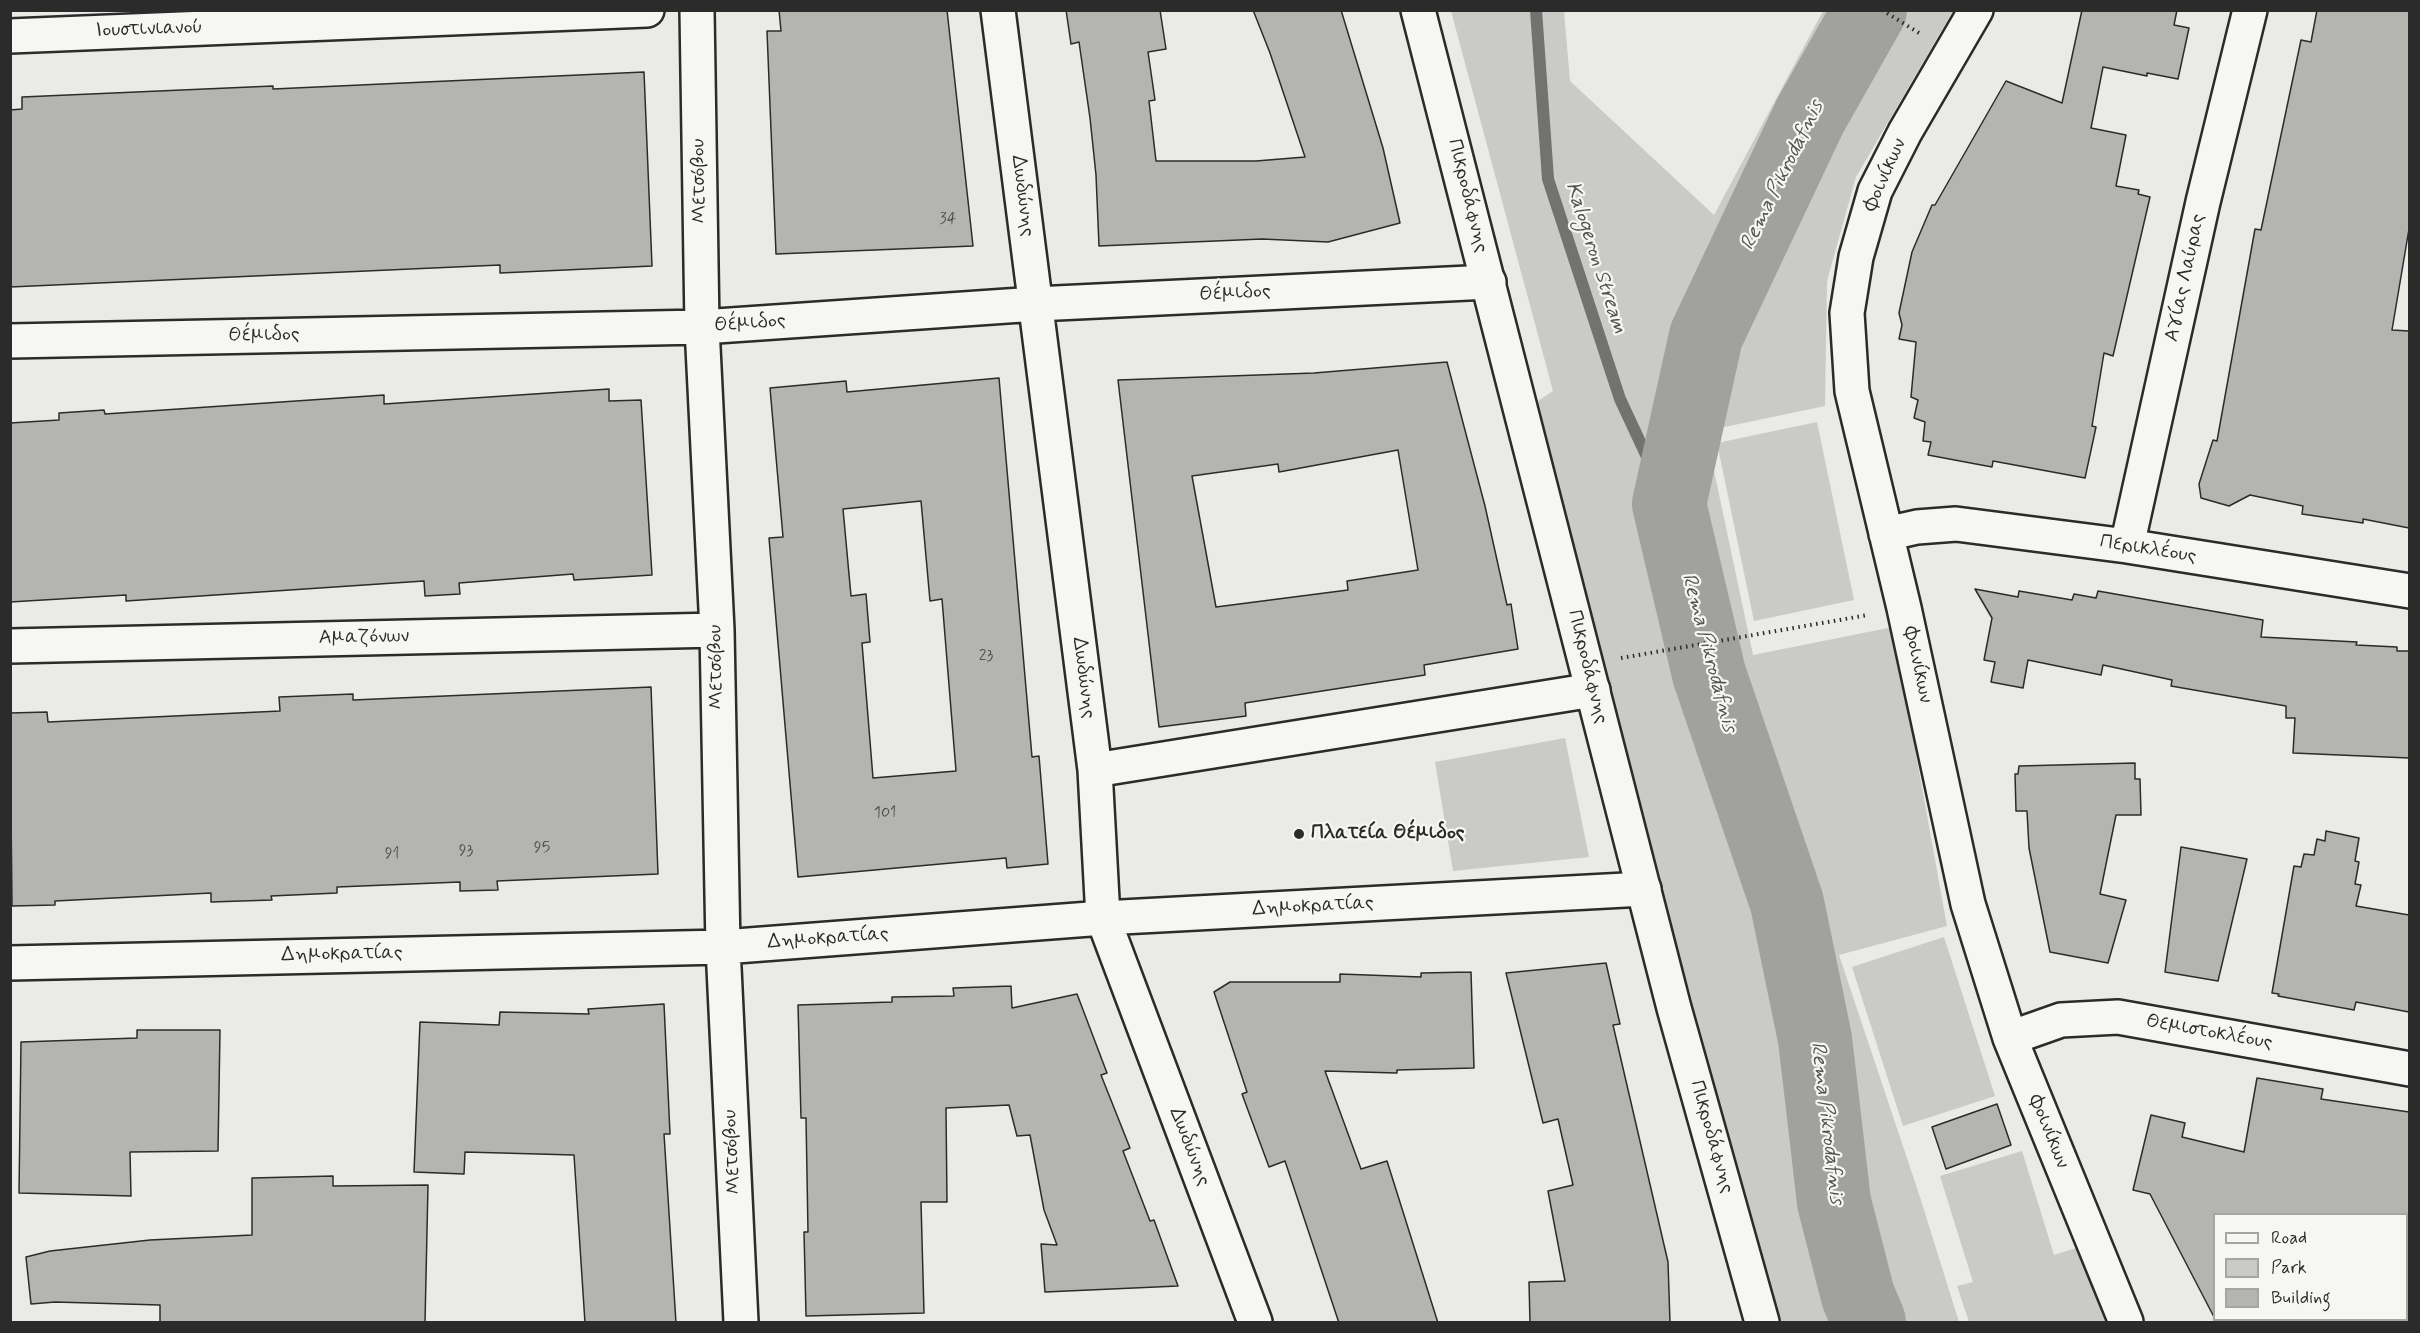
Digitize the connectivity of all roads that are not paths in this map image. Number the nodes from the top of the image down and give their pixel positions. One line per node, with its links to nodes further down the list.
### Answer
1 (647, 10): 7 (street, Ιουστινιανού)
2 (697, 10): 10 (street, Μετσόβου)
3 (998, 10): 9 (street, Δωδώνης)
4 (1418, 10): 8 (street, Πικροδάφνης)
5 (1976, 10): 12 (street, Φοινίκων)
6 (2250, 10): 13 (street, Αγίας Λαύρας)
7 (10, 36)
8 (1489, 282): 9 (street, Θέμιδος); 17 (street, Πικροδάφνης)
9 (1036, 304): 10 (street, Θέμιδος); 18 (street, Δωδώνης)
10 (702, 327): 11 (street, Θέμιδος); 15 (street, Μετσόβου)
11 (10, 341)
12 (1886, 534): 13 (street, Περικλέους); 23 (street, Φοινίκων)
13 (2127, 546): 14 (street, Περικλέους)
14 (2409, 591)
15 (717, 630): 16 (street, Αμαζόνων); 21 (street, Μετσόβου)
16 (10, 646)
17 (1593, 690): 18 (street); 19 (street, Πικροδάφνης)
18 (1095, 770): 20 (street, Δωδώνης)
19 (1644, 890): 20 (street, Δημοκρατίας); 27 (street, Πικροδάφνης)
20 (1103, 918): 21 (street, Δημοκρατίας); 26 (street, Δωδώνης)
21 (723, 946): 22 (street, Δημοκρατίας); 25 (street, Μετσόβου)
22 (10, 963)
23 (2010, 1038): 24 (street, Θεμιστοκλέους); 28 (street, Φοινίκων)
24 (2409, 1070)
25 (741, 1323)
26 (1255, 1323)
27 (1762, 1323)
28 (2126, 1323)

